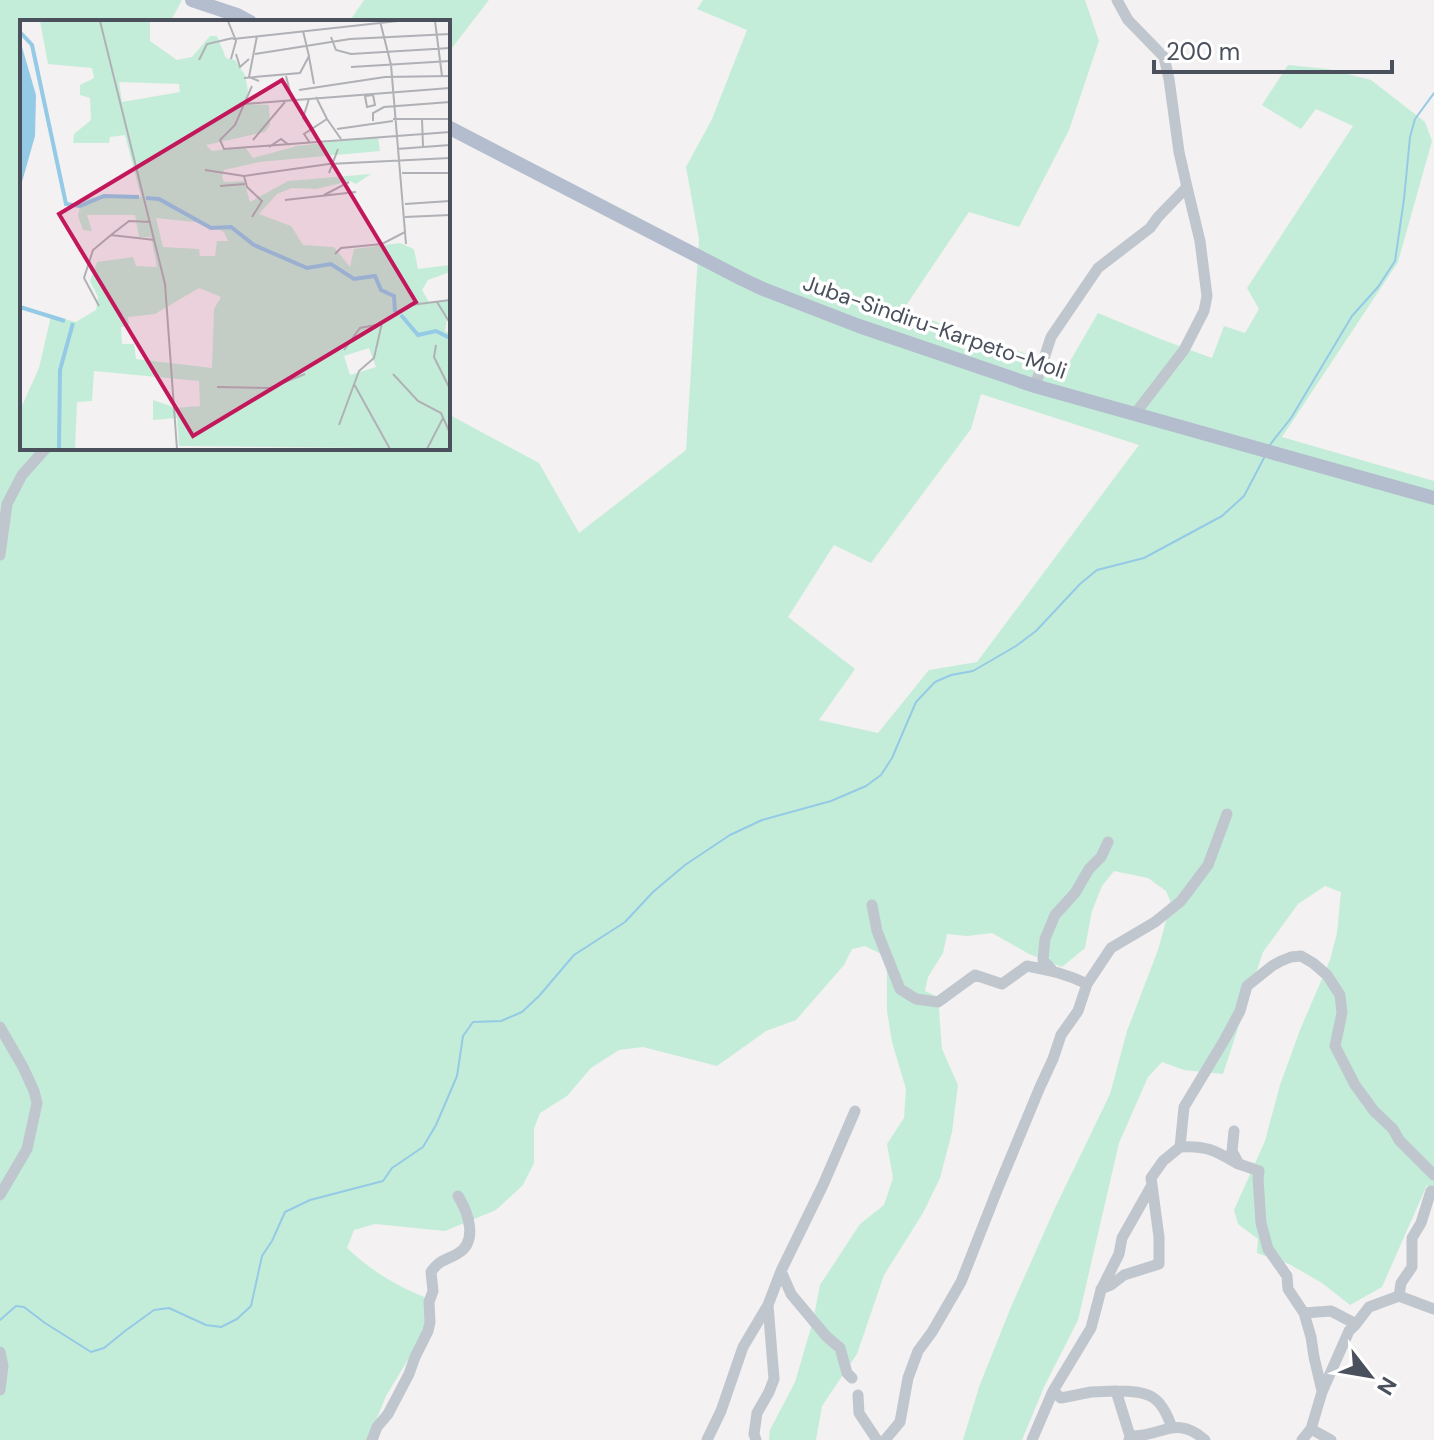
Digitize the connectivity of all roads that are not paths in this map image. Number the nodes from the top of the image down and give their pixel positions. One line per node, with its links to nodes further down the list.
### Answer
1 (192, 0): 3 (main road)
2 (1117, 0): 5 (street)
3 (246, 20)
4 (450, 128): 6 (main road, Juba-Sindiru-Karpeto-Moli)
5 (1187, 187): 6 (street); 7 (street)
6 (1035, 386): 7 (main road, Juba-Sindiru-Karpeto-Moli)
7 (1134, 415): 9 (main road, Juba-Sindiru-Karpeto-Moli)
8 (44, 450): 10 (street)
9 (1434, 498)
10 (0, 555)
11 (1227, 814): 15 (street)
12 (1108, 842): 14 (street)
13 (872, 905): 14 (street)
14 (1052, 970): 15 (street)
15 (1087, 984): 47 (street)
16 (0, 1027): 24 (street)
17 (855, 1111): 26 (street)
18 (1234, 1131): 20 (street)
19 (1180, 1147): 20 (street); 21 (street); 22 (street)
20 (1239, 1164): 31 (street)
21 (1434, 1175)
22 (1152, 1185): 27 (street); 27 (street)
23 (1431, 1191): 28 (street)
24 (0, 1195)
25 (458, 1196): 43 (street)
26 (781, 1271): 29 (street); 34 (street)
27 (1101, 1290): 36 (street)
28 (1399, 1296): 30 (street); 32 (street)
29 (768, 1305): 44 (street); 45 (street)
30 (1434, 1309)
31 (1304, 1313): 32 (street); 38 (street)
32 (1356, 1324): 38 (street)
33 (0, 1352): 35 (street)
34 (852, 1378)
35 (0, 1390)
36 (1053, 1391): 37 (street); 48 (street)
37 (1116, 1391): 40 (street); 42 (street)
38 (1322, 1392): 41 (street)
39 (858, 1395): 46 (street)
40 (1172, 1428): 42 (street); 49 (street)
41 (1311, 1429): 50 (street); 51 (street)
42 (1129, 1438)
43 (372, 1440)
44 (707, 1440)
45 (756, 1440)
46 (877, 1440)
47 (885, 1440)
48 (1032, 1440)
49 (1205, 1440)
50 (1302, 1440)
51 (1331, 1440)

